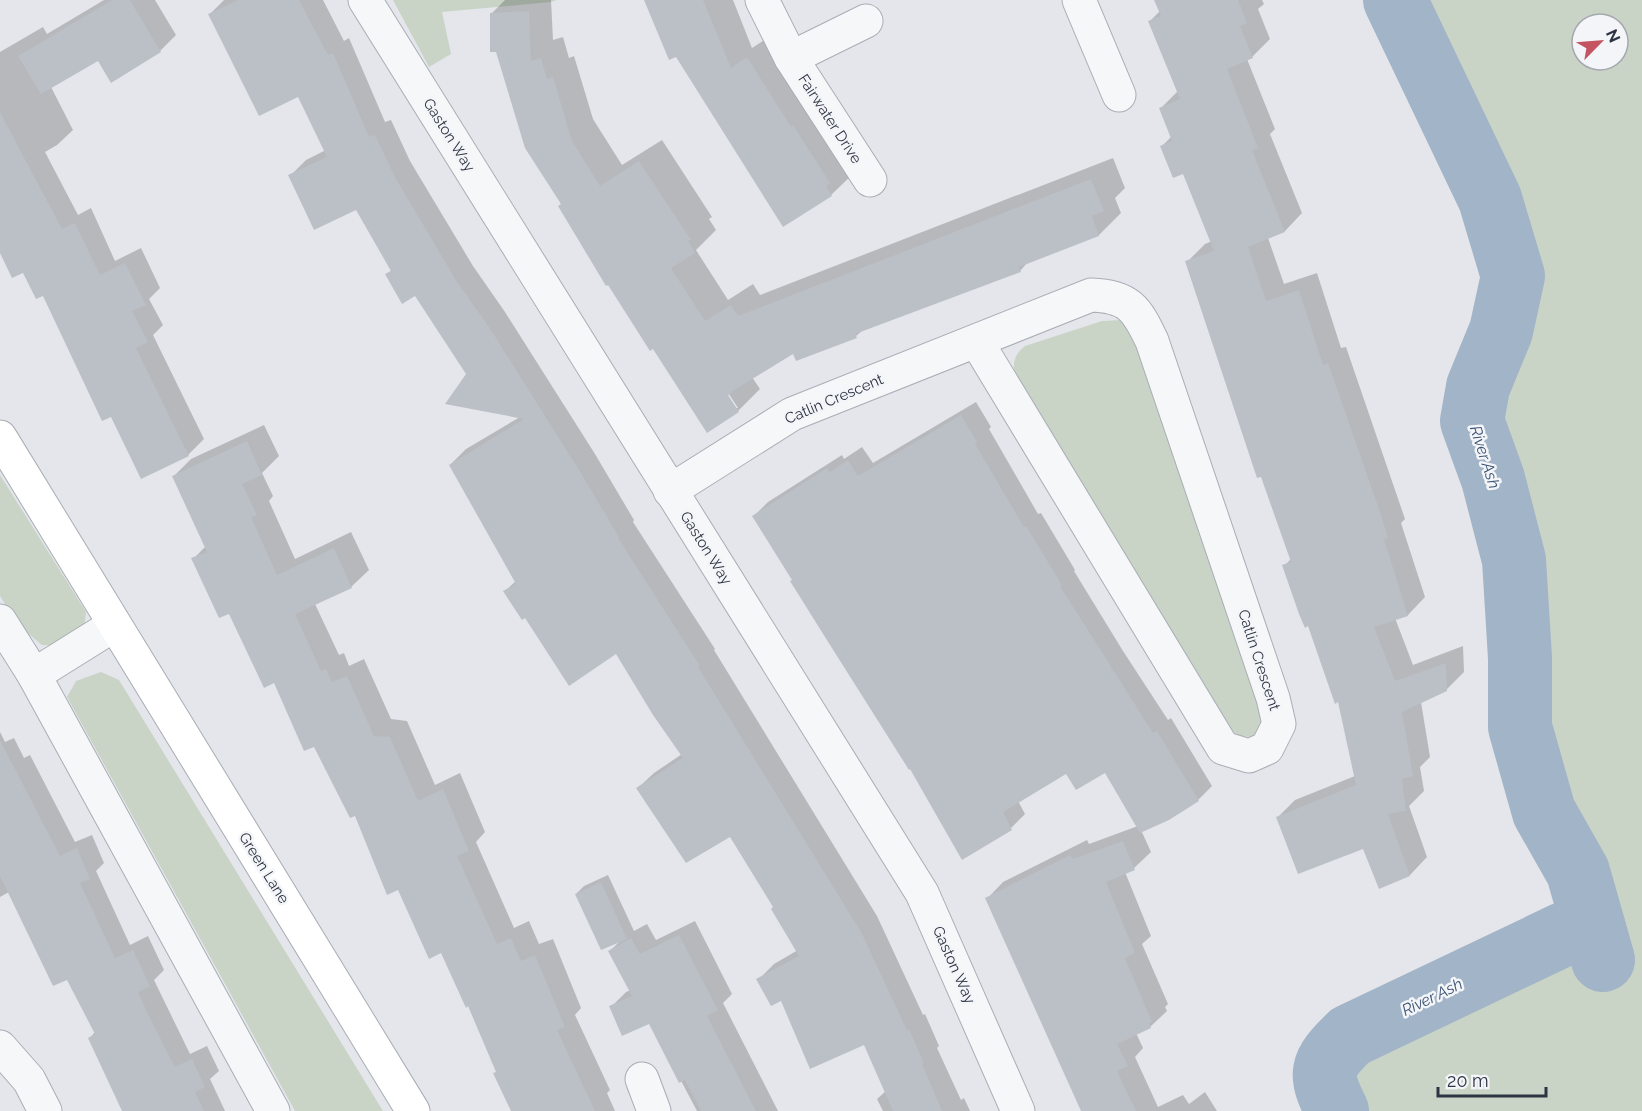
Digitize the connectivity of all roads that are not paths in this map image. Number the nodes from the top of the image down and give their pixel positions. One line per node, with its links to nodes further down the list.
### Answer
1 (365, 0): 10 (street, Gaston Way)
2 (762, 0): 5 (street, Fairwater Drive)
3 (1079, 0): 6 (street)
4 (866, 21): 5 (street, Fairwater Drive)
5 (791, 58): 7 (street, Fairwater Drive)
6 (1119, 95)
7 (870, 180)
8 (977, 342): 8 (street, Catlin Crescent); 10 (street, Catlin Crescent)
9 (0, 437): 12 (main road, Green Lane)
10 (670, 491): 20 (street, Gaston Way)
11 (0, 621): 13 (street)
12 (114, 625): 13 (street); 18 (main road, Green Lane)
13 (34, 675): 17 (street)
14 (0, 1047): 16 (street)
15 (642, 1079): 19 (street)
16 (45, 1111)
17 (273, 1111)
18 (413, 1111)
19 (654, 1111)
20 (1018, 1111)

